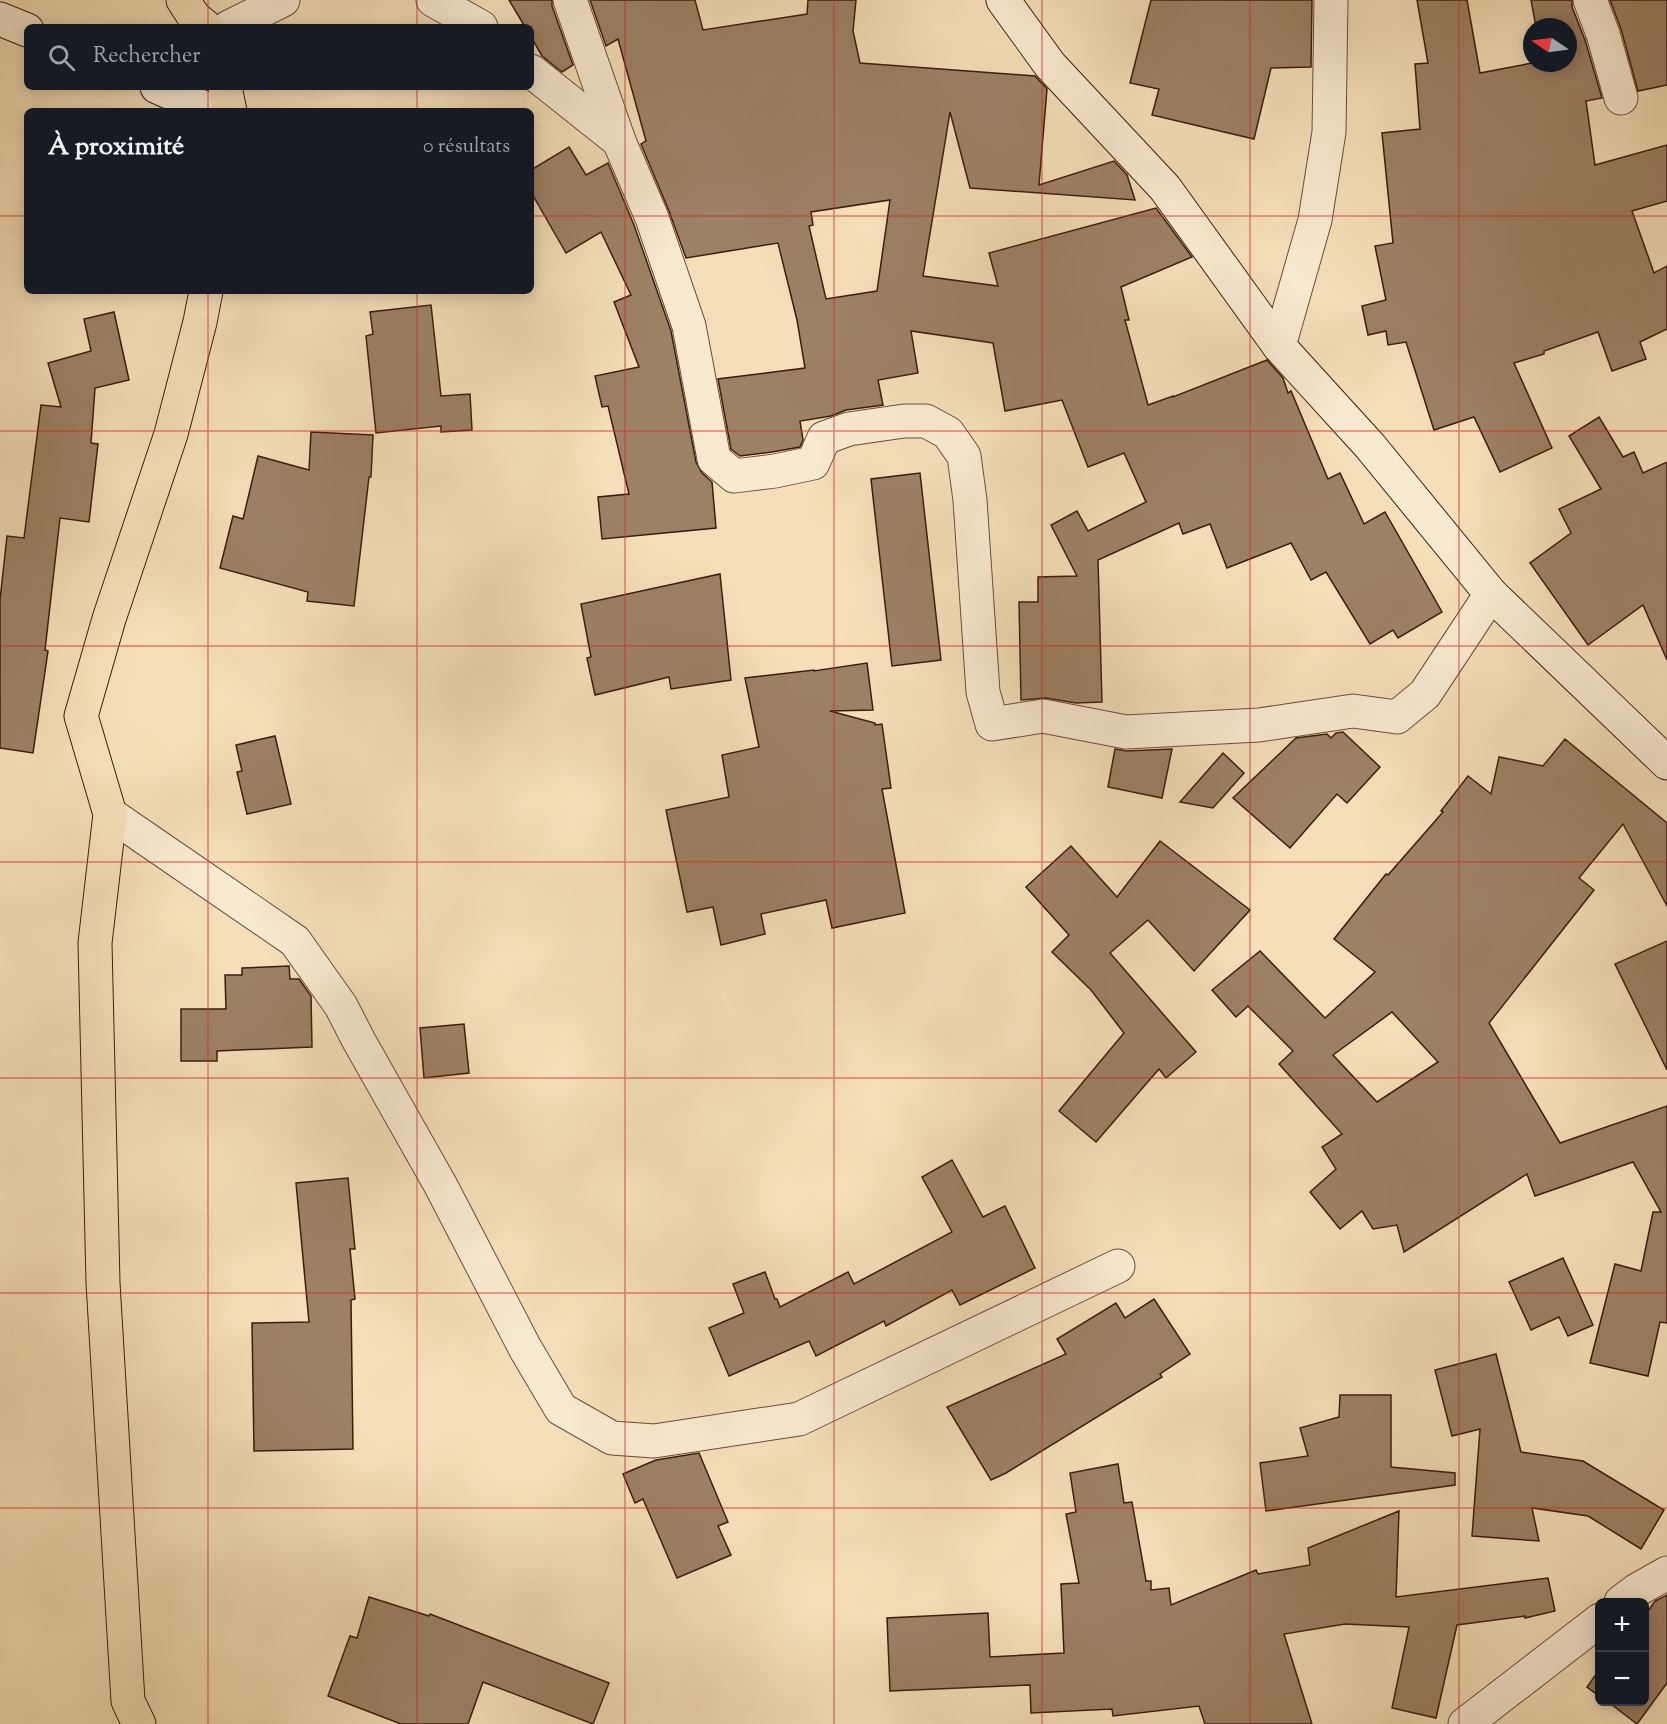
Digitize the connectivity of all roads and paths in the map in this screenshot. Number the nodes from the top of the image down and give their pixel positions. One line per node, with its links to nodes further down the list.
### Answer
1 (183, 0): 9 (highway)
2 (283, 0): 10 (street)
3 (433, 0): 11 (street)
4 (570, 0): 19 (street)
5 (1003, 0): 21 (street)
6 (1331, 0): 21 (street)
7 (1590, 0): 16 (street)
8 (0, 19): 12 (street)
9 (203, 24)
10 (236, 24)
11 (476, 24)
12 (24, 29)
13 (534, 73): 19 (street)
14 (164, 90): 17 (street)
15 (226, 90): 18 (highway)
16 (1621, 98)
17 (206, 108)
18 (229, 108)
19 (619, 141): 22 (street)
20 (205, 294): 24 (highway)
21 (1279, 346): 22 (street)
22 (1491, 594): 23 (street)
23 (1667, 762)
24 (110, 814): 25 (street); 29 (highway)
25 (1118, 1266)
26 (1667, 1573): 27 (street)
27 (1626, 1598)
28 (1595, 1623): 30 (street)
29 (139, 1724)
30 (1465, 1724)

